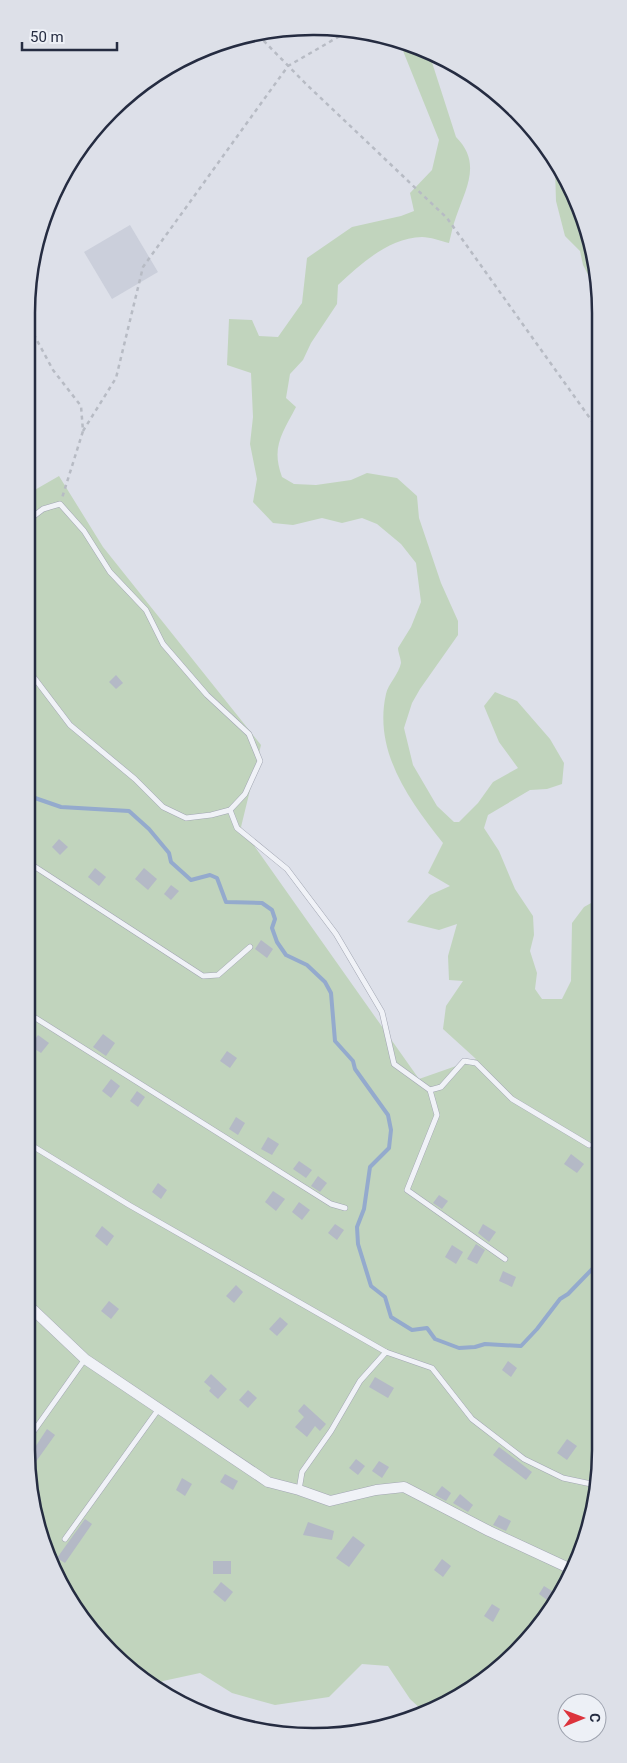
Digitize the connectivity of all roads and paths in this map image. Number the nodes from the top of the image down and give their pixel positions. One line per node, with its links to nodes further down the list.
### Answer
1 (339, 36): 3 (path)
2 (262, 39): 3 (path)
3 (288, 66): 5 (path); 6 (path)
4 (35, 337): 6 (path)
5 (592, 421)
6 (83, 431): 7 (path)
7 (60, 504): 8 (lane); 10 (lane)
8 (35, 515)
9 (35, 679): 10 (lane)
10 (230, 810): 14 (lane)
11 (35, 867): 12 (lane)
12 (250, 947)
13 (35, 1018): 17 (lane)
14 (430, 1090): 15 (lane); 18 (lane)
15 (589, 1145)
16 (35, 1148): 20 (lane)
17 (345, 1208)
18 (505, 1259)
19 (35, 1312): 21 (street)
20 (386, 1352): 24 (lane); 25 (lane)
21 (85, 1359): 22 (street); 23 (lane)
22 (158, 1410): 25 (street); 26 (lane)
23 (35, 1429)
24 (590, 1484)
25 (300, 1490): 27 (street)
26 (65, 1538)
27 (566, 1567)

